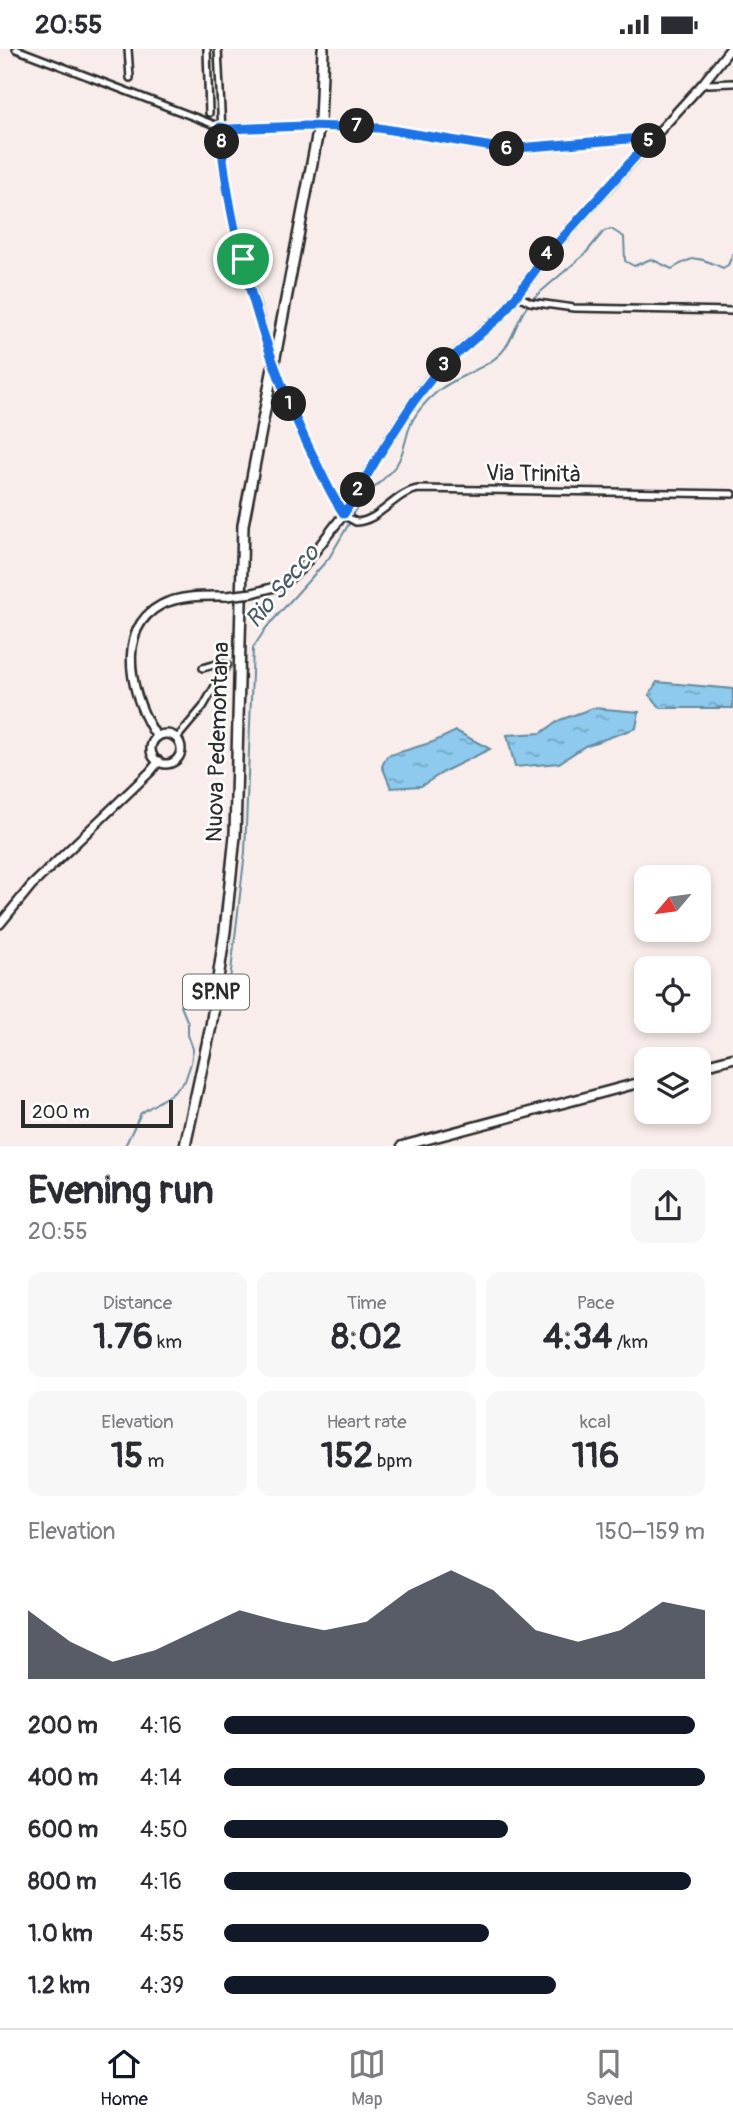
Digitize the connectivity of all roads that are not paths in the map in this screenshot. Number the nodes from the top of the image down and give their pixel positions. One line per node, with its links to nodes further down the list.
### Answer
1 (16, 49): 8 (street)
2 (36, 49): 8 (street)
3 (128, 49): 11 (street)
4 (207, 49): 10 (street)
5 (218, 49): 9 (street)
6 (323, 49): 29 (main road, Nuova Pedemontana / SP.NP)
7 (730, 49): 12 (street)
8 (38, 57): 15 (street)
9 (219, 62): 10 (street); 15 (street)
10 (209, 64): 14 (street)
11 (130, 78)
12 (704, 82): 13 (street); 16 (street)
13 (733, 83)
14 (209, 113)
15 (220, 127): 16 (street, bridge); 20 (street, bridge)
16 (653, 137): 17 (street)
17 (517, 295): 18 (street); 20 (street)
18 (733, 311)
19 (733, 494): 20 (street, Via Trinità)
20 (345, 515): 22 (street, bridge)
21 (203, 668): 23 (street)
22 (157, 737): 23 (street); 24 (street)
23 (177, 739): 24 (street)
24 (159, 761): 25 (street)
25 (0, 924)
26 (733, 1058): 27 (main road)
27 (711, 1064)
28 (634, 1084): 30 (main road)
29 (185, 1146)
30 (402, 1146)

